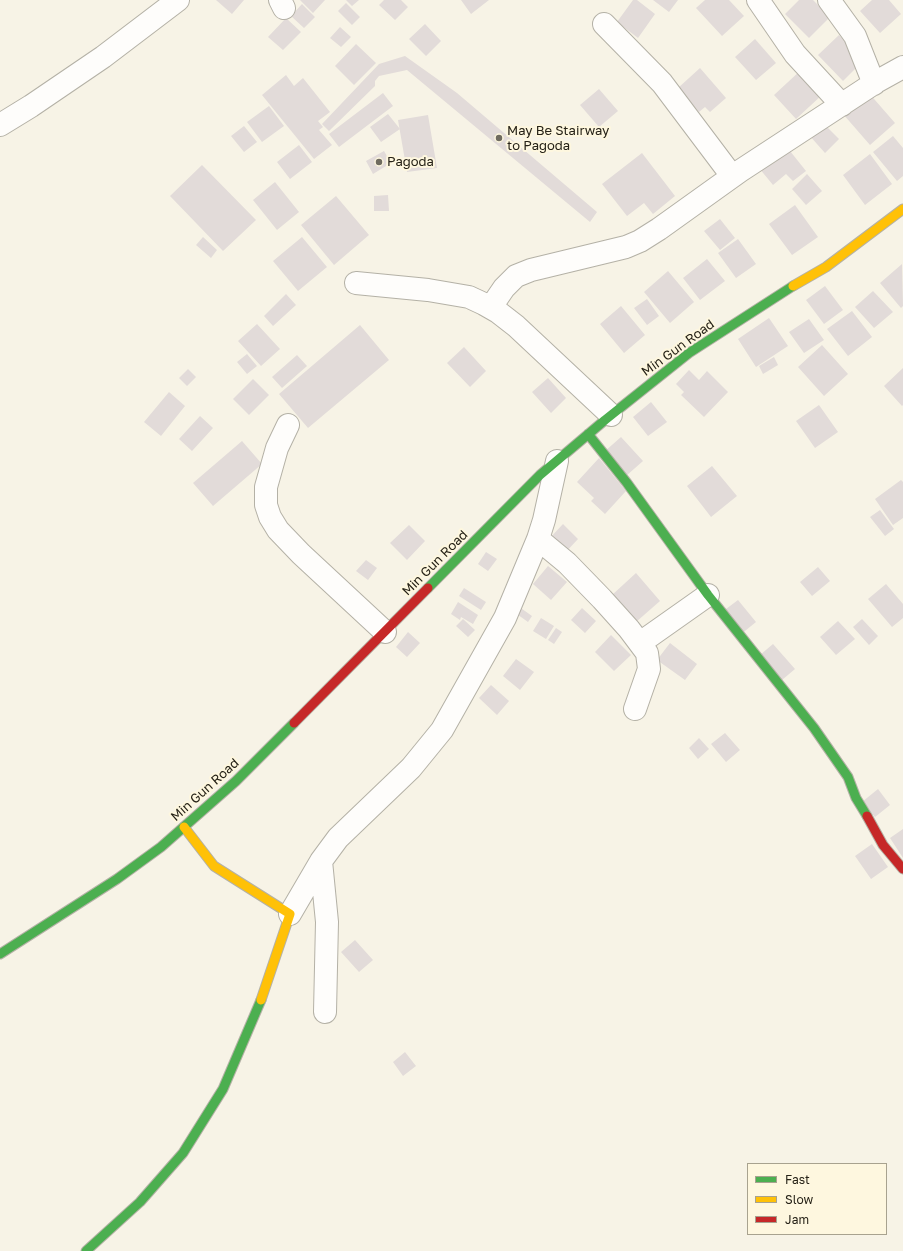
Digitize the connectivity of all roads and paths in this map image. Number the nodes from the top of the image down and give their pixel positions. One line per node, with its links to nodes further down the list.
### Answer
1 (178, 0): 8 (street)
2 (758, 0): 7 (street)
3 (829, 0): 6 (street)
4 (604, 24): 9 (street)
5 (903, 67): 6 (street)
6 (874, 84): 7 (street)
7 (842, 105): 9 (street)
8 (0, 125)
9 (732, 176): 12 (street)
10 (903, 209): 13 (street, Min Gun Road)
11 (356, 283): 12 (street)
12 (491, 308): 13 (street)
13 (611, 415): 15 (street, Min Gun Road)
14 (288, 425): 19 (street)
15 (588, 434): 16 (street, Min Gun Road); 18 (street)
16 (557, 461): 17 (street); 19 (street, Min Gun Road)
17 (538, 539): 20 (street); 23 (street)
18 (708, 596): 20 (street); 24 (street)
19 (385, 632): 22 (street, Min Gun Road)
20 (640, 643): 21 (street)
21 (635, 709)
22 (184, 827): 25 (street); 26 (street, Min Gun Road)
23 (321, 861): 25 (street); 27 (street)
24 (903, 869)
25 (290, 914): 28 (street)
26 (0, 954)
27 (324, 1012)
28 (86, 1251)

